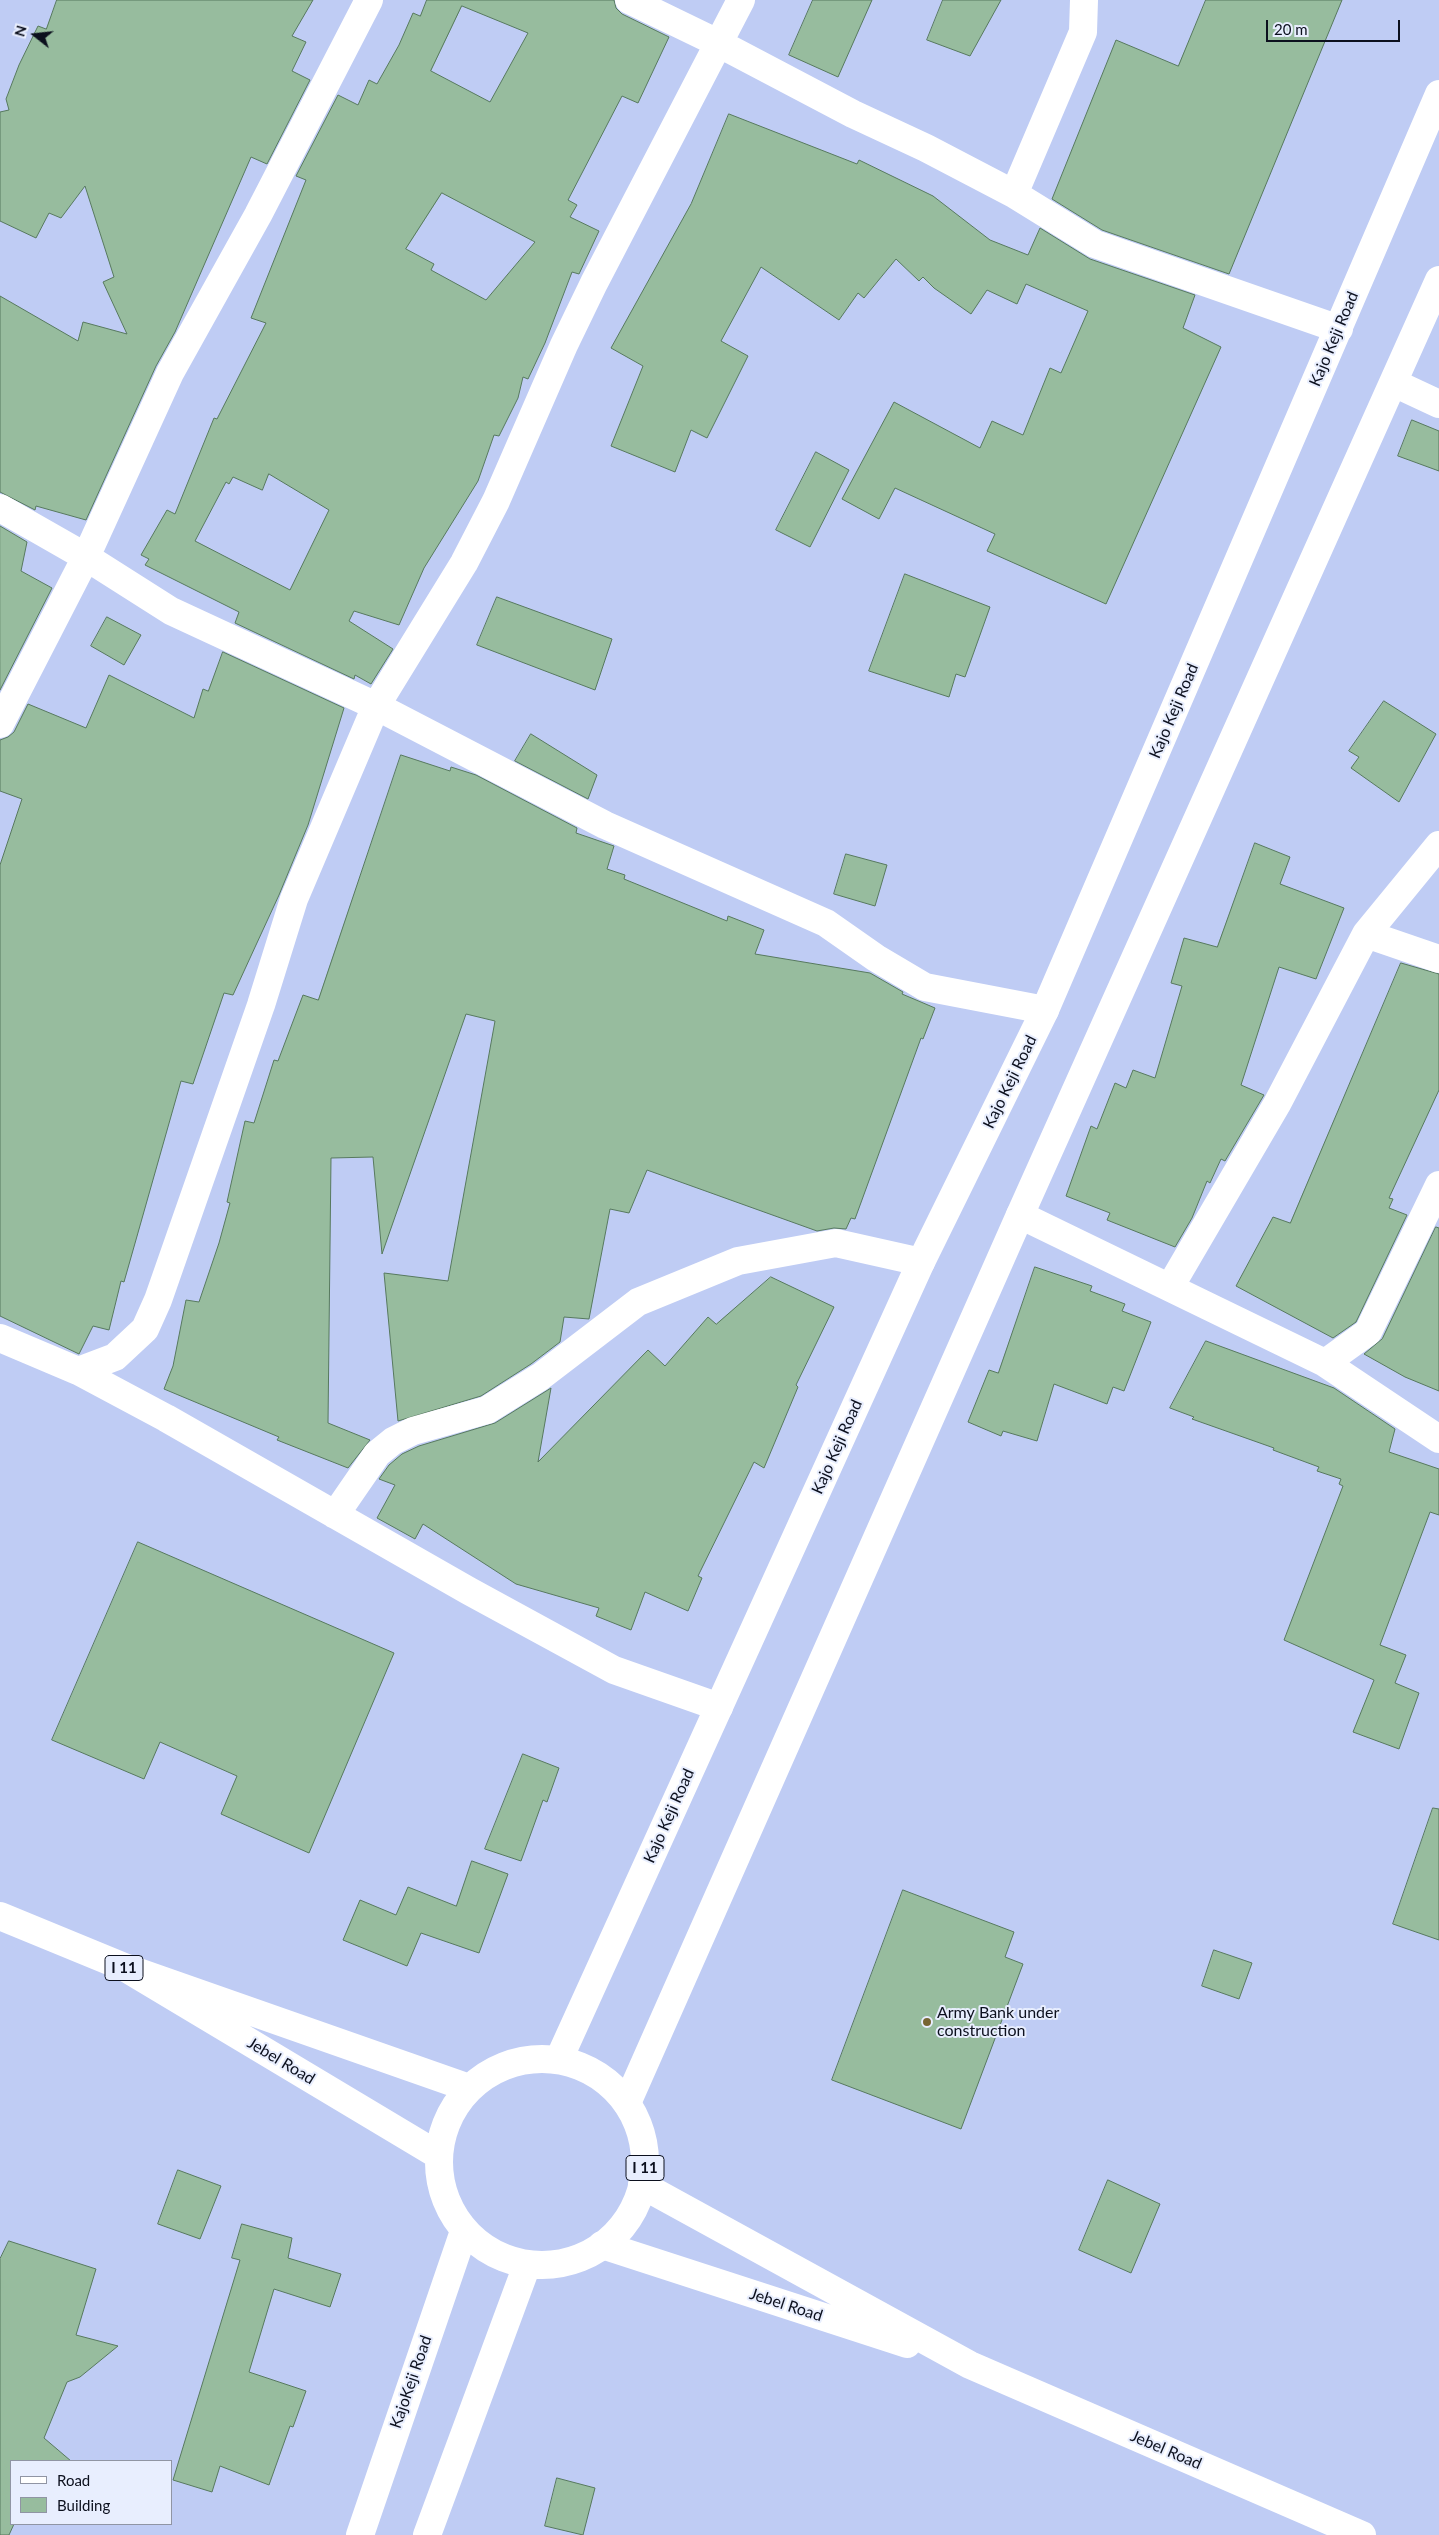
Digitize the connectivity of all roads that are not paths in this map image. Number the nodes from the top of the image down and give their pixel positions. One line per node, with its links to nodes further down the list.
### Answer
1 (369, 0): 13 (main road)
2 (629, 0): 5 (main road)
3 (741, 0): 5 (main road)
4 (1084, 0): 7 (main road)
5 (720, 44): 7 (main road); 14 (main road)
6 (1439, 94): 9 (main road, Kajo Keji Road)
7 (1014, 194): 9 (main road)
8 (1439, 280): 10 (main road)
9 (1339, 329): 19 (main road, Kajo Keji Road)
10 (1394, 383): 11 (main road); 21 (main road)
11 (1439, 404)
12 (0, 508): 13 (main road)
13 (86, 556): 14 (main road); 15 (main road)
14 (376, 706): 19 (main road); 26 (main road)
15 (0, 724)
16 (1439, 845): 17 (main road)
17 (1366, 934): 18 (main road); 23 (main road)
18 (1439, 960)
19 (1045, 1010): 22 (main road, Kajo Keji Road)
20 (1439, 1185): 25 (main road)
21 (1020, 1215): 23 (main road); 34 (main road)
22 (921, 1262): 28 (main road); 29 (main road, Kajo Keji Road)
23 (1170, 1288): 25 (main road)
24 (0, 1338): 26 (main road)
25 (1325, 1363): 27 (main road)
26 (78, 1371): 28 (main road)
27 (1439, 1439)
28 (335, 1515): 29 (main road)
29 (719, 1707): 32 (main road, Kajo Keji Road)
30 (0, 1916): 31 (main road, Jebel Road / I 11)
31 (124, 1968): 33 (main road, Jebel Road / I 11); 35 (main road, Jebel Road / I 11)
32 (559, 2059): 33 (main road, I 11); 34 (main road, I 11)
33 (469, 2088): 35 (main road, I 11)
34 (627, 2103): 36 (main road, I 11)
35 (438, 2155): 37 (main road, I 11)
36 (642, 2185): 38 (main road, I 11); 40 (main road, Jebel Road)
37 (464, 2231): 39 (main road, I 11); 41 (main road, KajoKeji Road)
38 (602, 2245): 39 (main road, I 11); 40 (main road, Jebel Road)
39 (527, 2265): 42 (main road)
40 (970, 2365): 43 (main road, Jebel Road)
41 (360, 2535)
42 (427, 2535)
43 (1362, 2535)

